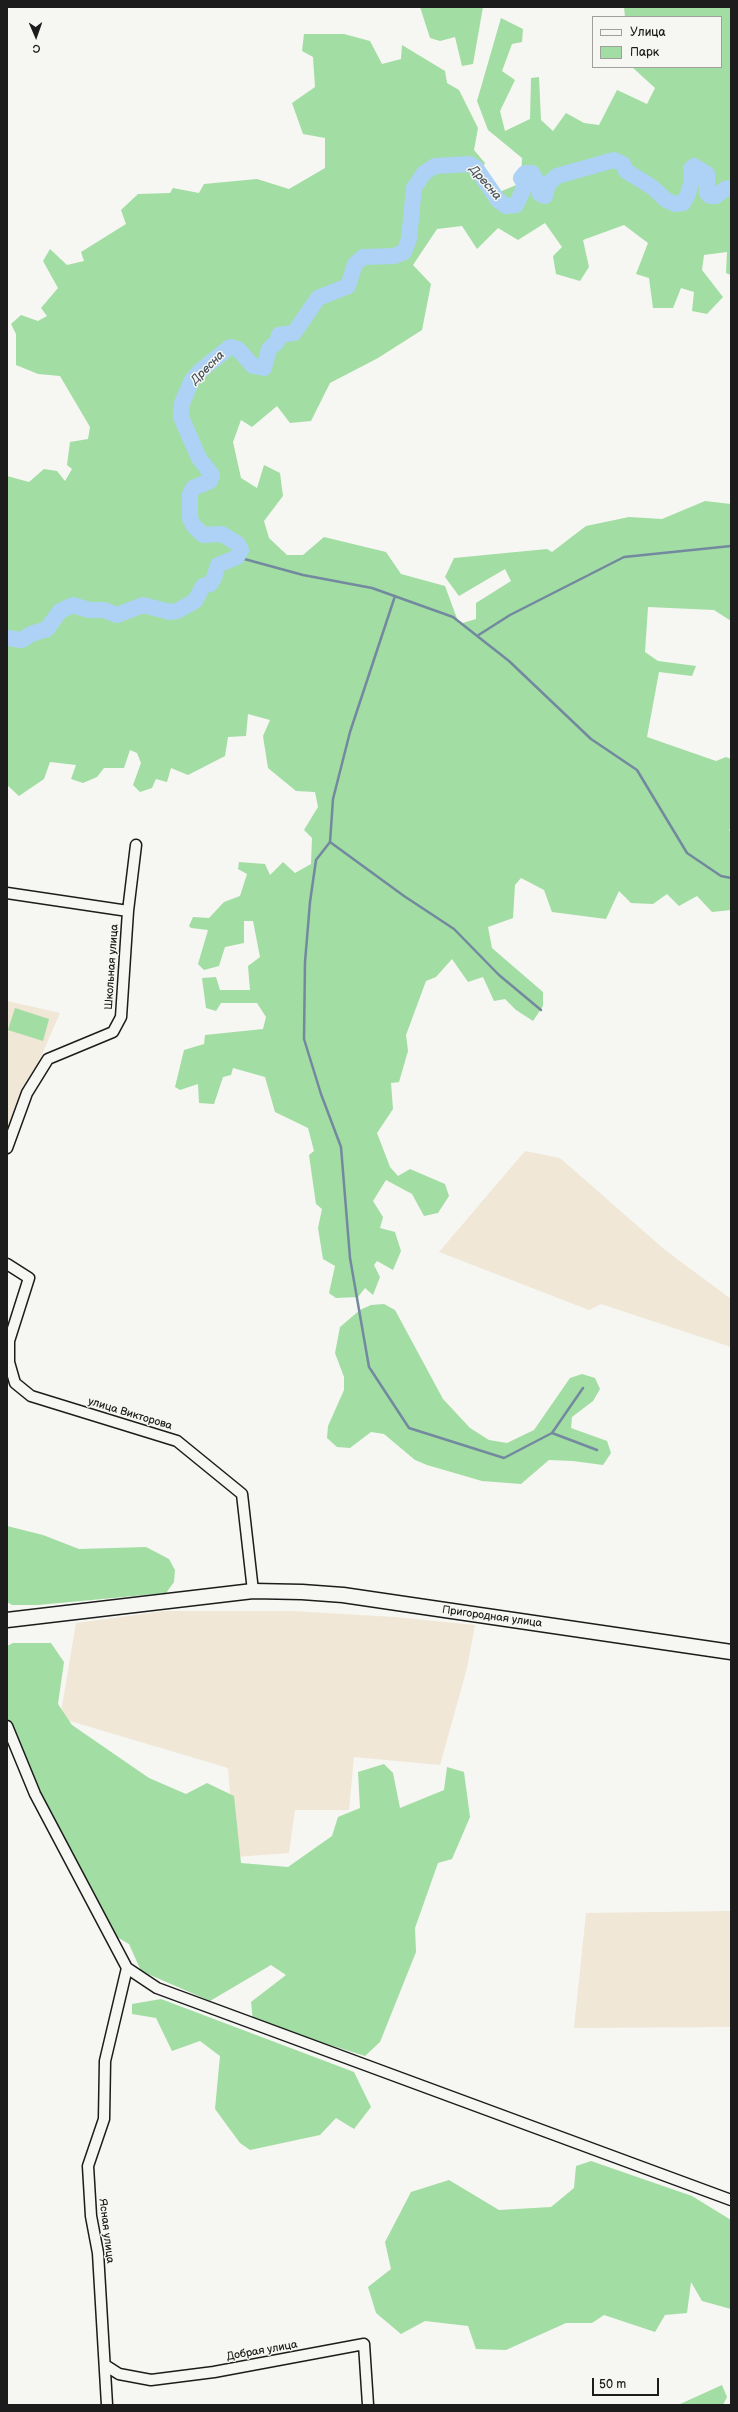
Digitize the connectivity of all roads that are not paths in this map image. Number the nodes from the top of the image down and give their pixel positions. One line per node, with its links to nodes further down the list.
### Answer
1 (136, 846): 3 (street, Школьная улица)
2 (7, 893): 3 (street, Школьная улица)
3 (128, 910): 4 (street, Школьная улица)
4 (7, 1148)
5 (7, 1264): 6 (street, улица Викторова)
6 (8, 1341): 7 (street, улица Викторова)
7 (253, 1592): 8 (street, Пригородная улица); 9 (street, Пригородная улица)
8 (7, 1620)
9 (731, 1652)
10 (7, 1726): 11 (street)
11 (127, 1968): 12 (street); 13 (street, Ясная улица)
12 (731, 2200)
13 (104, 2364): 14 (street, Ясная улица); 15 (street, Добрая улица)
14 (107, 2405)
15 (368, 2405)

